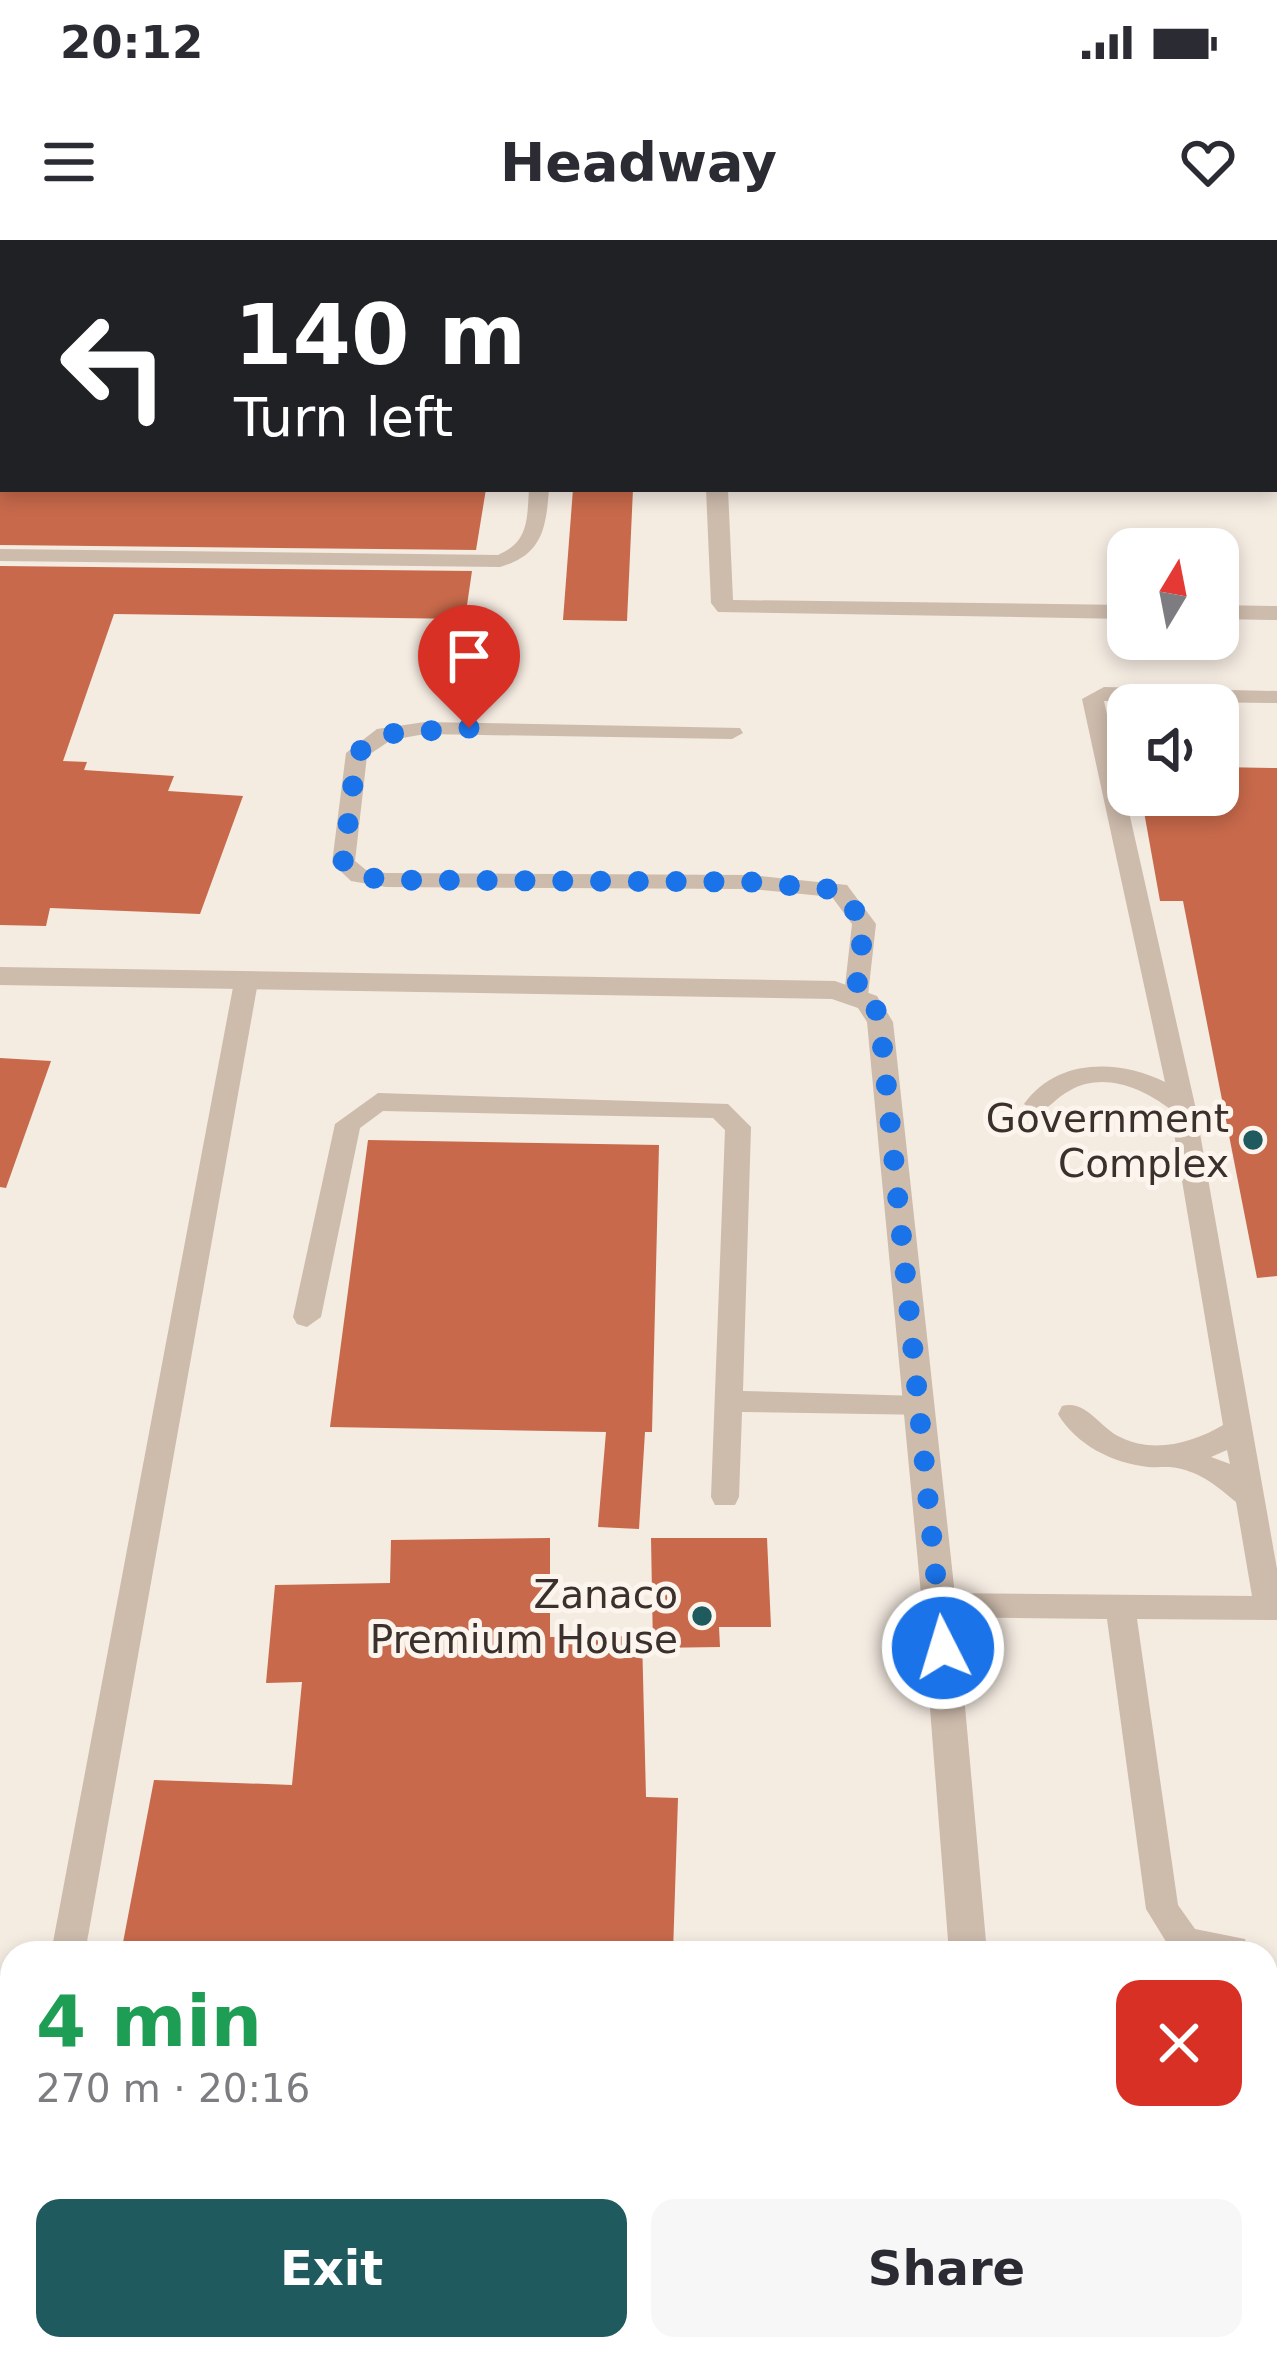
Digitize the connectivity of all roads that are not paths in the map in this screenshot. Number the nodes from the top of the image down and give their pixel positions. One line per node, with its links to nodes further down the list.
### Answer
1 (538, 492): 3 (lane)
2 (717, 492): 4 (street)
3 (0, 555)
4 (1107, 612)
5 (1239, 612): 6 (street)
6 (1277, 613)
7 (1277, 697): 13 (lane)
8 (732, 733): 11 (lane)
9 (0, 976): 10 (street)
10 (246, 982): 11 (street); 25 (lane)
11 (856, 995): 16 (street)
12 (1037, 1104): 13 (lane)
13 (1182, 1105): 18 (lane)
14 (307, 1317): 15 (lane)
15 (729, 1401): 16 (lane); 21 (lane)
16 (920, 1407): 22 (street)
17 (1072, 1414): 19 (lane)
18 (1238, 1430): 19 (lane); 20 (lane)
19 (1179, 1457): 20 (lane)
20 (1250, 1496): 24 (lane)
21 (725, 1497)
22 (939, 1605): 23 (lane); 26 (street)
23 (1120, 1607): 24 (lane); 27 (lane)
24 (1273, 1608)
25 (70, 1941)
26 (967, 1941)
27 (1184, 1941)

